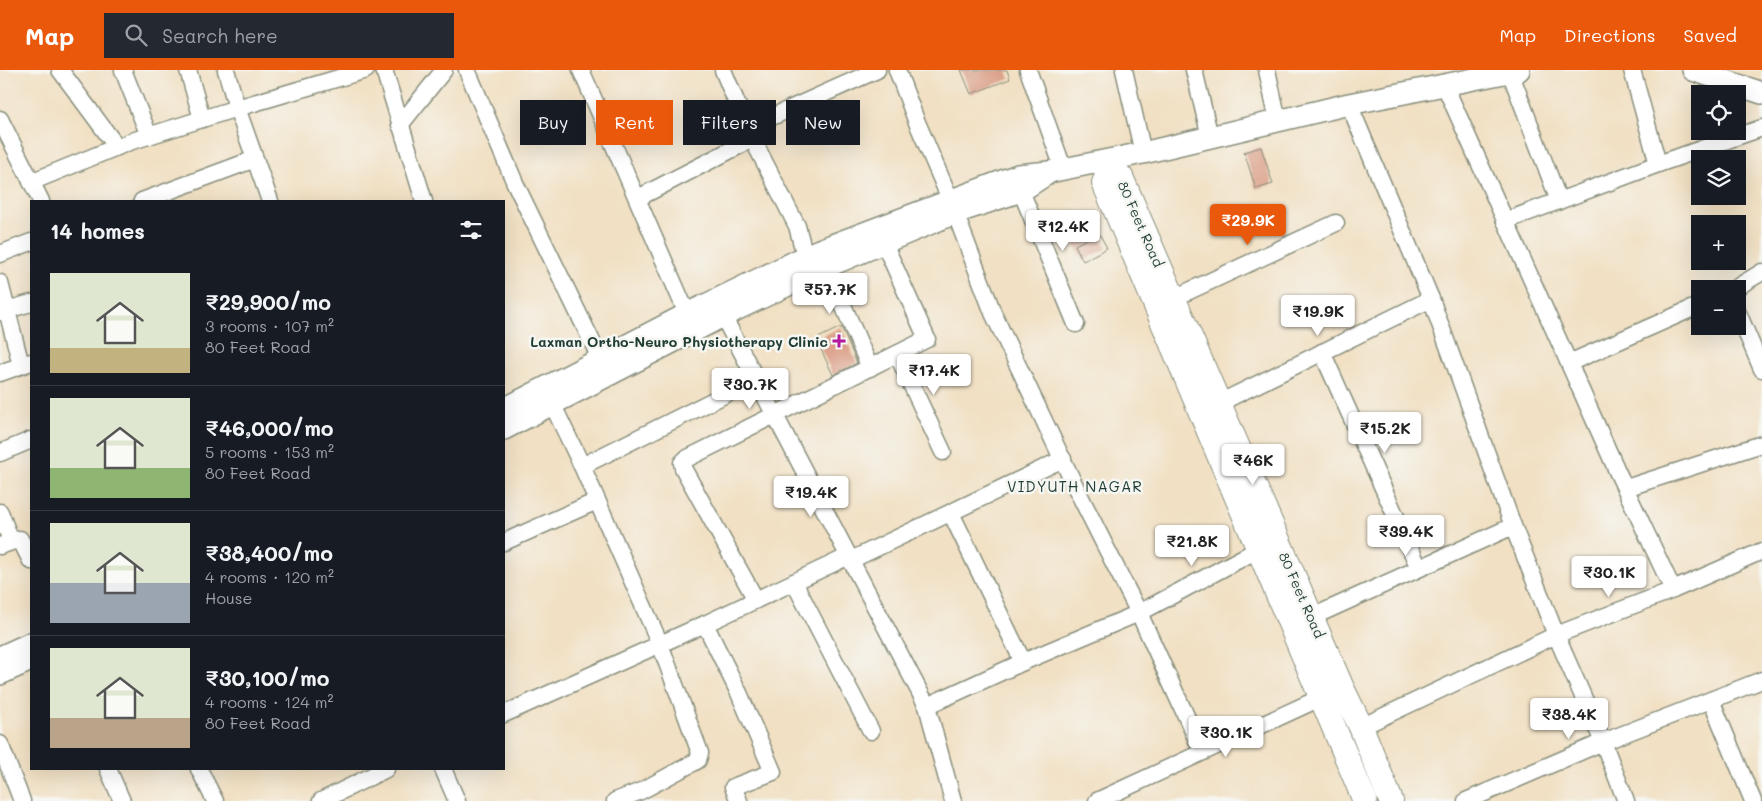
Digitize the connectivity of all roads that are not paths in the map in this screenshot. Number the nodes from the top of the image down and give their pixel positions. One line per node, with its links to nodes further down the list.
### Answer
1 (123, 70): 31 (street)
2 (188, 70): 26 (street)
3 (226, 70): 24 (street)
4 (366, 70): 24 (street)
5 (384, 70): 29 (street)
6 (444, 70): 29 (street)
7 (467, 70): 70 (street)
8 (582, 70): 43 (street)
9 (723, 70): 22 (street)
10 (877, 70): 27 (street)
11 (898, 70): 49 (street)
12 (1028, 70): 40 (street)
13 (1124, 70): 36 (street)
14 (1194, 70): 32 (street)
15 (1268, 70): 28 (street)
16 (1632, 70): 39 (street)
17 (1693, 70): 21 (street)
18 (1514, 71): 20 (street); 48 (street)
19 (68, 73): 35 (street)
20 (1457, 79): 23 (street); 50 (street)
21 (1762, 93)
22 (736, 100)
23 (1349, 104): 28 (street); 60 (street)
24 (238, 108): 26 (street); 37 (street)
25 (0, 119): 41 (street)
26 (202, 119): 31 (street)
27 (776, 121)
28 (1278, 121): 32 (street)
29 (400, 125): 47 (street)
30 (1762, 128): 39 (street)
31 (149, 136): 35 (street)
32 (1210, 137): 36 (street)
33 (731, 145): 43 (street)
34 (756, 145): 55 (street)
35 (117, 147): 41 (street)
36 (1143, 153): 38 (street)
37 (256, 159): 45 (street); 46 (street)
38 (1108, 164): 40 (street); 59 (main road, 80 Feet Road); 95 (main road, 80 Feet Road)
39 (1658, 164): 48 (street)
40 (1056, 170): 42 (street); 49 (street)
41 (31, 182): 44 (street)
42 (1021, 191): 49 (street); 66 (street)
43 (638, 198): 65 (street)
44 (40, 200)
45 (145, 200)
46 (270, 200)
47 (424, 200)
48 (1559, 201): 50 (street)
49 (953, 206): 53 (street); 55 (street); 86 (street)
50 (1505, 221): 71 (street)
51 (1336, 223): 59 (street)
52 (30, 242): 54 (street)
53 (884, 243): 55 (street); 69 (street)
54 (0, 254)
55 (817, 258): 64 (street); 65 (street); 73 (street)
56 (1762, 272): 57 (street)
57 (1746, 282)
58 (0, 283): 63 (street)
59 (1174, 298): 78 (main road, 80 Feet Road)
60 (1431, 299): 68 (street); 92 (street)
61 (30, 302): 63 (street)
62 (1691, 309): 71 (street)
63 (3, 310): 72 (street)
64 (723, 316): 65 (street); 76 (street)
65 (691, 322): 70 (street); 77 (street)
66 (1076, 324)
67 (1746, 332): 74 (street)
68 (1322, 352): 78 (street); 99 (street)
69 (897, 354): 73 (street); 84 (street)
70 (601, 360): 77 (street)
71 (1569, 363): 88 (street)
72 (26, 364): 75 (street)
73 (870, 368): 80 (street)
74 (1762, 369)
75 (0, 373)
76 (756, 379): 80 (street); 87 (street)
77 (549, 397): 79 (street); 81 (street); 87 (street)
78 (1219, 403): 104 (main road, 80 Feet Road)
79 (505, 409)
80 (775, 416): 97 (street); 102 (street)
81 (505, 428)
82 (30, 440): 85 (street)
83 (1762, 444): 88 (street)
84 (943, 452)
85 (0, 453)
86 (1063, 459): 91 (street); 103 (street)
87 (582, 466): 89 (street)
88 (1626, 488): 101 (street)
89 (597, 501): 93 (street); 108 (street)
90 (0, 512): 94 (street)
91 (950, 513): 97 (street); 111 (street)
92 (1513, 526): 99 (street); 106 (street)
93 (505, 542)
94 (5, 543): 98 (street)
95 (1259, 549): 103 (street); 114 (main road, 80 Feet Road)
96 (1762, 550): 101 (street)
97 (850, 558): 100 (street); 116 (street)
98 (30, 559)
99 (1419, 568): 104 (street)
100 (794, 582): 102 (street); 119 (street)
101 (1673, 590): 106 (street)
102 (756, 600): 105 (street)
103 (1139, 613): 111 (street); 122 (street)
104 (1312, 617): 114 (main road, 80 Feet Road)
105 (705, 624): 108 (street); 134 (street)
106 (1556, 635): 118 (street); 120 (street)
107 (30, 643): 109 (street)
108 (660, 644): 117 (street); 127 (street)
109 (0, 657)
110 (30, 660): 112 (street)
111 (1023, 662): 116 (street)
112 (0, 674)
113 (1762, 680): 115 (street)
114 (1332, 693): 118 (main road, 80 Feet Road); 122 (street); 137 (main road, 80 Feet Road)
115 (1711, 700): 120 (street); 141 (street)
116 (927, 706): 135 (street)
117 (505, 714)
118 (1361, 727): 138 (main road, 80 Feet Road)
119 (871, 731)
120 (1603, 742): 139 (street); 140 (street)
121 (0, 744): 128 (street)
122 (1202, 751): 136 (street)
123 (108, 770): 129 (street)
124 (199, 770): 130 (street)
125 (384, 770): 131 (street)
126 (443, 770): 132 (street)
127 (643, 796): 133 (street)
128 (22, 801)
129 (122, 801)
130 (215, 801)
131 (321, 801)
132 (456, 801)
133 (615, 801)
134 (739, 801)
135 (953, 801)
136 (1097, 801)
137 (1365, 801)
138 (1392, 801)
139 (1466, 801)
140 (1626, 801)
141 (1754, 801)

